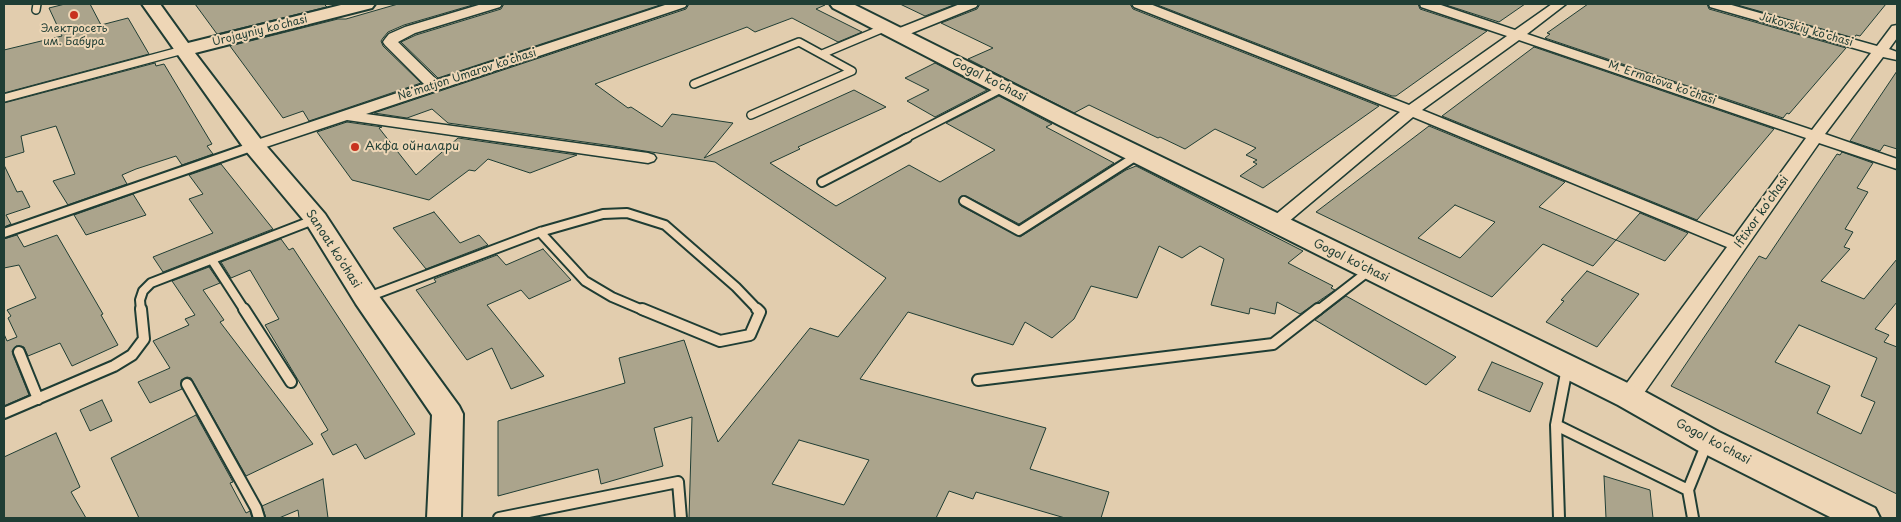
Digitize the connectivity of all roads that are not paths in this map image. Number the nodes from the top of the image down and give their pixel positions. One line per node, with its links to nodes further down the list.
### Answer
1 (151, 4): 14 (main road, Sanoat ko'chasi)
2 (366, 4): 14 (main road, Urоjayniy koʻchasi)
3 (495, 4): 18 (street)
4 (680, 4): 18 (street, Neʻmatjon Umarov koʻchasi)
5 (839, 4): 12 (main road, Gogol ko'chasi)
6 (972, 4): 12 (street)
7 (1139, 4): 21 (street)
8 (1426, 4): 13 (street, M. Ermatova koʻchasi)
9 (1560, 4): 13 (street)
10 (1715, 4): 16 (street, Jukovskiy koʻchasi)
11 (1897, 29): 16 (street, Iftixor koʻchasi)
12 (891, 31): 15 (lane); 19 (main road, Gogol ko'chasi)
13 (1516, 34): 21 (street); 24 (street, M. Ermatova koʻchasi)
14 (183, 50): 20 (lane); 25 (main road, Sanoat ko'chasi)
15 (822, 54): 17 (lane); 23 (lane)
16 (1889, 54): 24 (street, Iftixor koʻchasi)
17 (694, 84)
18 (434, 86): 22 (street, Neʻmatjon Umarov koʻchasi)
19 (1005, 87): 26 (main road, Gogol ko'chasi); 29 (lane)
20 (4, 98)
21 (1411, 111): 32 (street); 35 (street)
22 (346, 115): 25 (street, Neʻmatjon Umarov koʻchasi); 27 (street)
23 (751, 115)
24 (1816, 136): 28 (street, M. Ermatova koʻchasi); 35 (street, Iftixor koʻchasi)
25 (254, 146): 31 (main road, Sanoat ko'chasi); 34 (lane)
26 (1138, 155): 30 (lane); 32 (main road, Gogol ko'chasi)
27 (648, 158)
28 (1897, 164)
29 (822, 182)
30 (964, 201)
31 (316, 219): 36 (lane); 38 (main road, Sanoat ko'chasi)
32 (1275, 224): 37 (main road, Gogol ko'chasi)
33 (540, 232): 33 (lane); 38 (lane)
34 (4, 233)
35 (1739, 245): 44 (street, Iftixor koʻchasi)
36 (212, 260): 42 (lane); 45 (lane)
37 (1370, 270): 40 (main road, Gogol ko'chasi); 41 (lane)
38 (366, 298): 51 (main road, Sanoat ko'chasi)
39 (19, 352): 45 (lane)
40 (1567, 368): 44 (main road, Gogol ko'chasi); 47 (lane)
41 (978, 380)
42 (291, 382)
43 (187, 384): 50 (lane)
44 (1629, 397): 48 (main road, Gogol ko'chasi)
45 (38, 399): 46 (lane)
46 (4, 413)
47 (1556, 425): 49 (lane); 54 (lane)
48 (1708, 441): 49 (lane); 56 (main road, Gogol ko'chasi)
49 (1688, 490): 55 (lane)
50 (259, 518)
51 (444, 518)
52 (499, 518): 53 (lane)
53 (682, 518)
54 (1559, 518)
55 (1693, 518)
56 (1863, 518)

